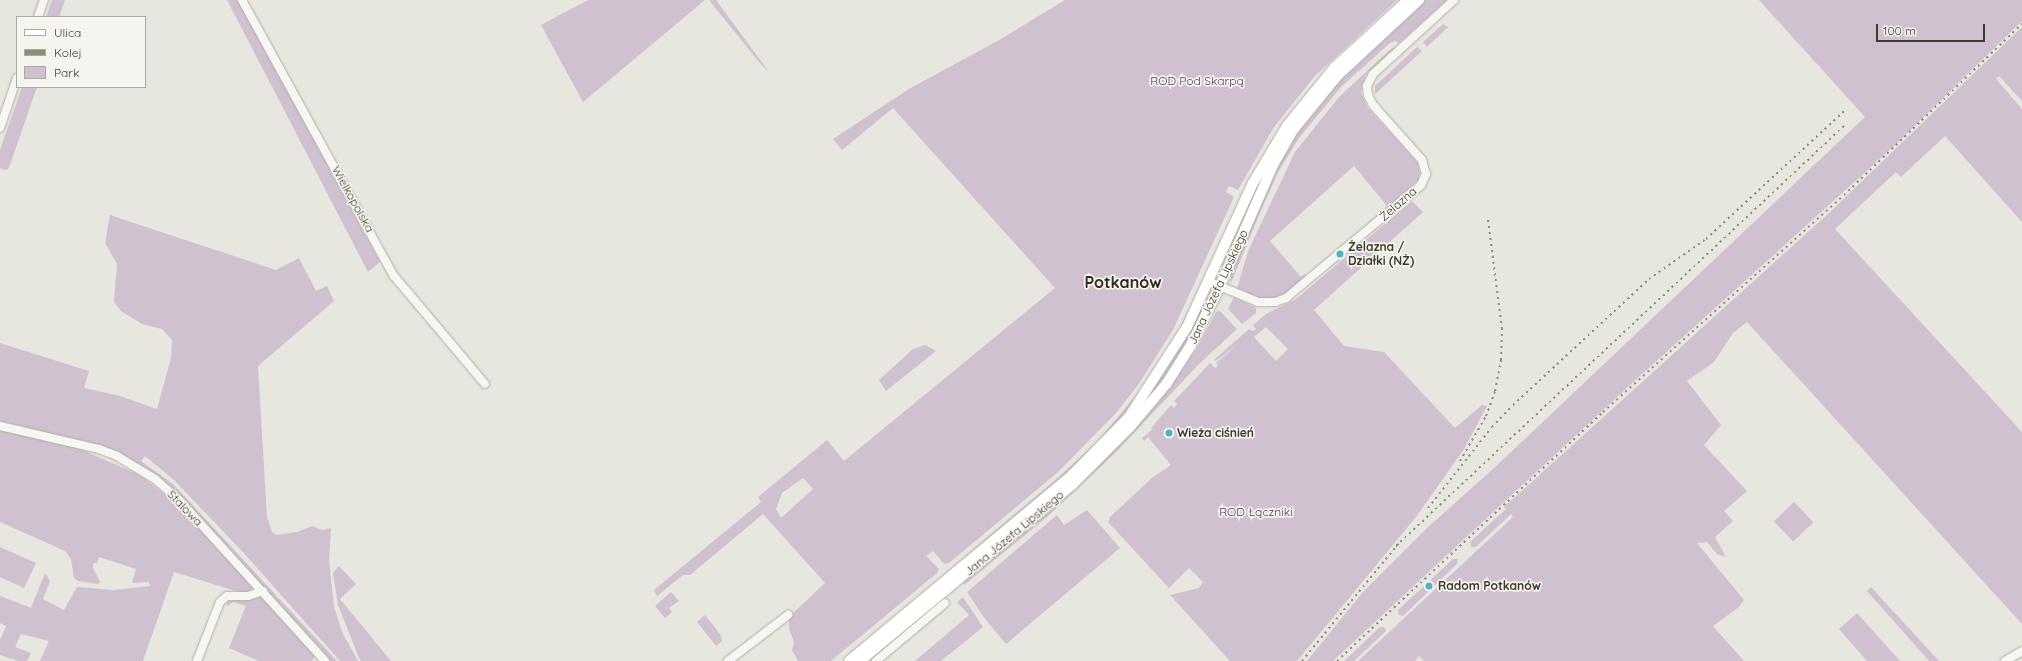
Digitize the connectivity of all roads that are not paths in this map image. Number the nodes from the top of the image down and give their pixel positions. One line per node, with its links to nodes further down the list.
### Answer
1 (44, 0): 6 (street)
2 (242, 0): 11 (street, Wielkopolska)
3 (1408, 0): 9 (main road, Jana Józefa Lipskiego)
4 (1419, 0): 10 (main road, Jana Józefa Lipskiego)
5 (1454, 0): 10 (street, Żelazna)
6 (38, 16)
7 (16, 81): 8 (street)
8 (0, 128)
9 (1210, 282): 10 (street, Żelazna); 20 (main road, Jana Józefa Lipskiego)
10 (1220, 286): 21 (main road, Jana Józefa Lipskiego)
11 (485, 384)
12 (0, 426): 13 (street, Stalowa)
13 (263, 591): 17 (street); 18 (street, Stalowa)
14 (945, 603): 22 (street)
15 (788, 615): 19 (street)
16 (2022, 651): 23 (street)
17 (197, 661)
18 (324, 661)
19 (728, 661)
20 (849, 661)
21 (860, 661)
22 (876, 661)
23 (2005, 661)

